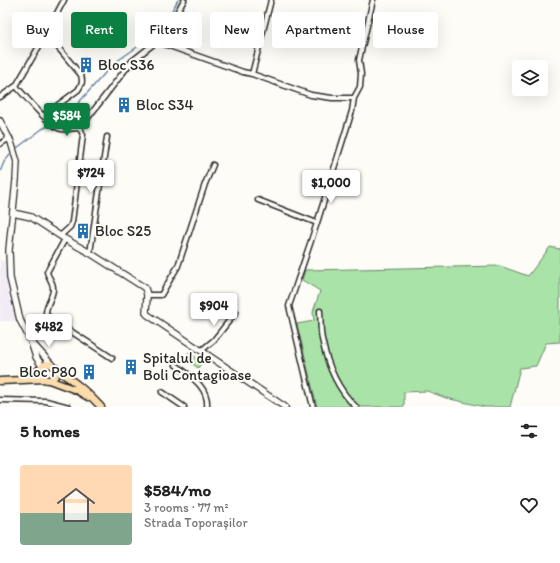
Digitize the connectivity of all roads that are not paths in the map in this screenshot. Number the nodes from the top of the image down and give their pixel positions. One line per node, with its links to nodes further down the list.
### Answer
1 (64, 0): 5 (street)
2 (184, 0): 6 (street)
3 (271, 0): 11 (street)
4 (373, 0): 14 (street)
5 (57, 12)
6 (177, 12)
7 (38, 48): 12 (street)
8 (58, 48): 15 (street)
9 (150, 48): 17 (street)
10 (175, 48): 11 (street)
11 (252, 74): 14 (street)
12 (16, 86): 13 (street); 15 (street)
13 (0, 97)
14 (354, 98): 24 (street)
15 (43, 116): 17 (street)
16 (0, 121): 19 (street)
17 (80, 128): 25 (street)
18 (107, 137): 26 (street)
19 (10, 138): 20 (street); 23 (street)
20 (0, 144)
21 (213, 165): 27 (street)
22 (258, 200): 24 (street)
23 (13, 213): 25 (street); 30 (street)
24 (317, 223): 48 (street)
25 (63, 237): 26 (street); 32 (street)
26 (90, 253): 27 (street)
27 (147, 295): 31 (street)
28 (320, 311): 49 (street)
29 (236, 312): 31 (street)
30 (32, 344): 33 (street); 35 (street)
31 (202, 350): 47 (street)
32 (112, 358)
33 (51, 364): 35 (main road); 36 (main road)
34 (176, 365): 46 (street)
35 (41, 368): 37 (main road); 38 (main road)
36 (56, 370): 37 (main road); 42 (main road)
37 (47, 379): 38 (main road); 42 (main road)
38 (24, 380): 39 (main road)
39 (0, 381)
40 (162, 392): 45 (street)
41 (0, 400): 43 (street)
42 (96, 402): 44 (main road)
43 (69, 407)
44 (101, 407)
45 (184, 407)
46 (207, 407)
47 (285, 407)
48 (313, 407)
49 (356, 407)

